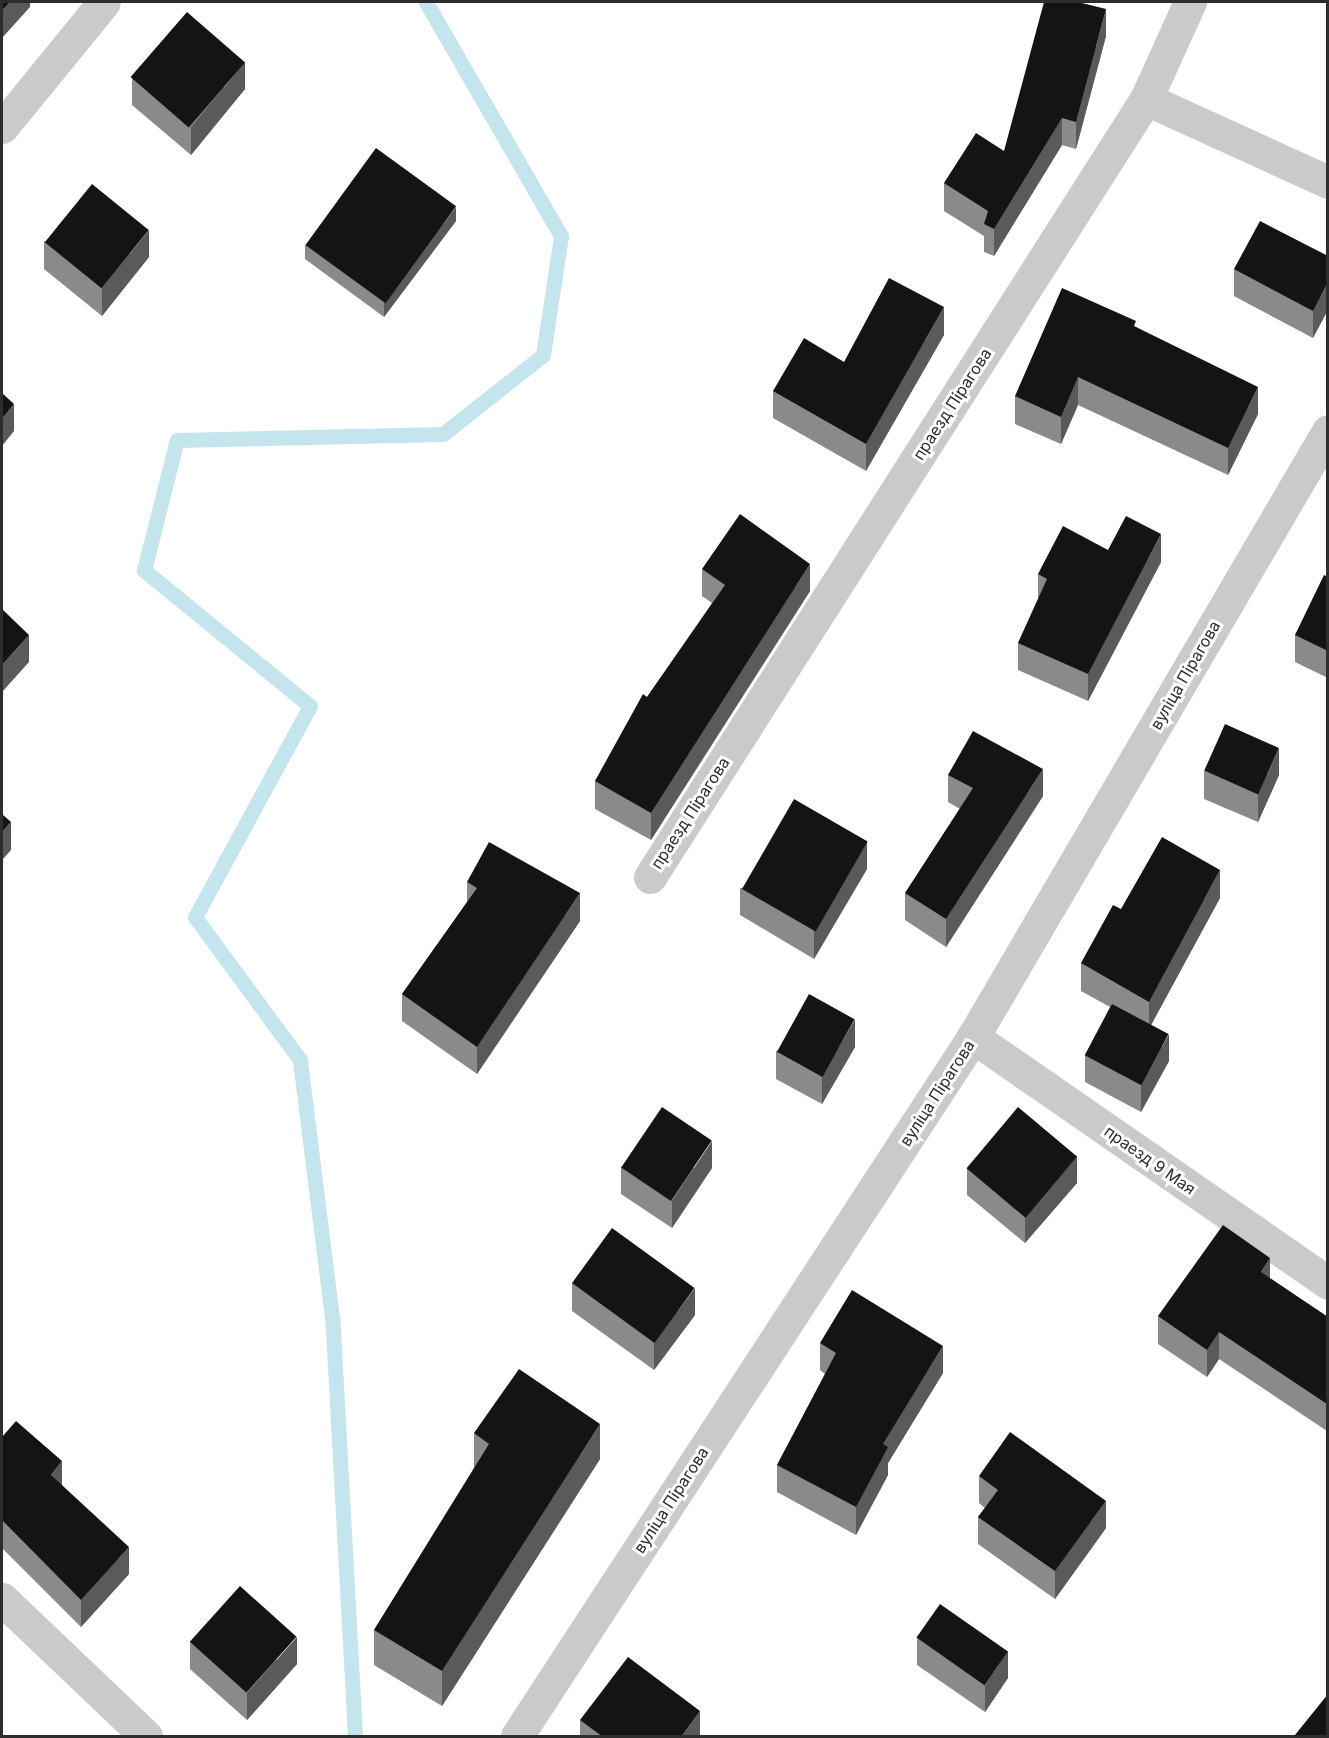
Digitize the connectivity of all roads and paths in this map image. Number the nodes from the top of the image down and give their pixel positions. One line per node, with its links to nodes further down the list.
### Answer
1 (104, 2): 4 (street)
2 (1190, 2): 3 (street, праезд Пірагова)
3 (1146, 99): 5 (street); 7 (street, праезд Пірагова)
4 (2, 127)
5 (1328, 182)
6 (1328, 431): 8 (street, вуліца Пірагова)
7 (650, 876)
8 (973, 1037): 9 (street, праезд 9 Мая); 12 (street, вуліца Пірагова)
9 (1328, 1282)
10 (2, 1599): 11 (street)
11 (146, 1737)
12 (517, 1737)

